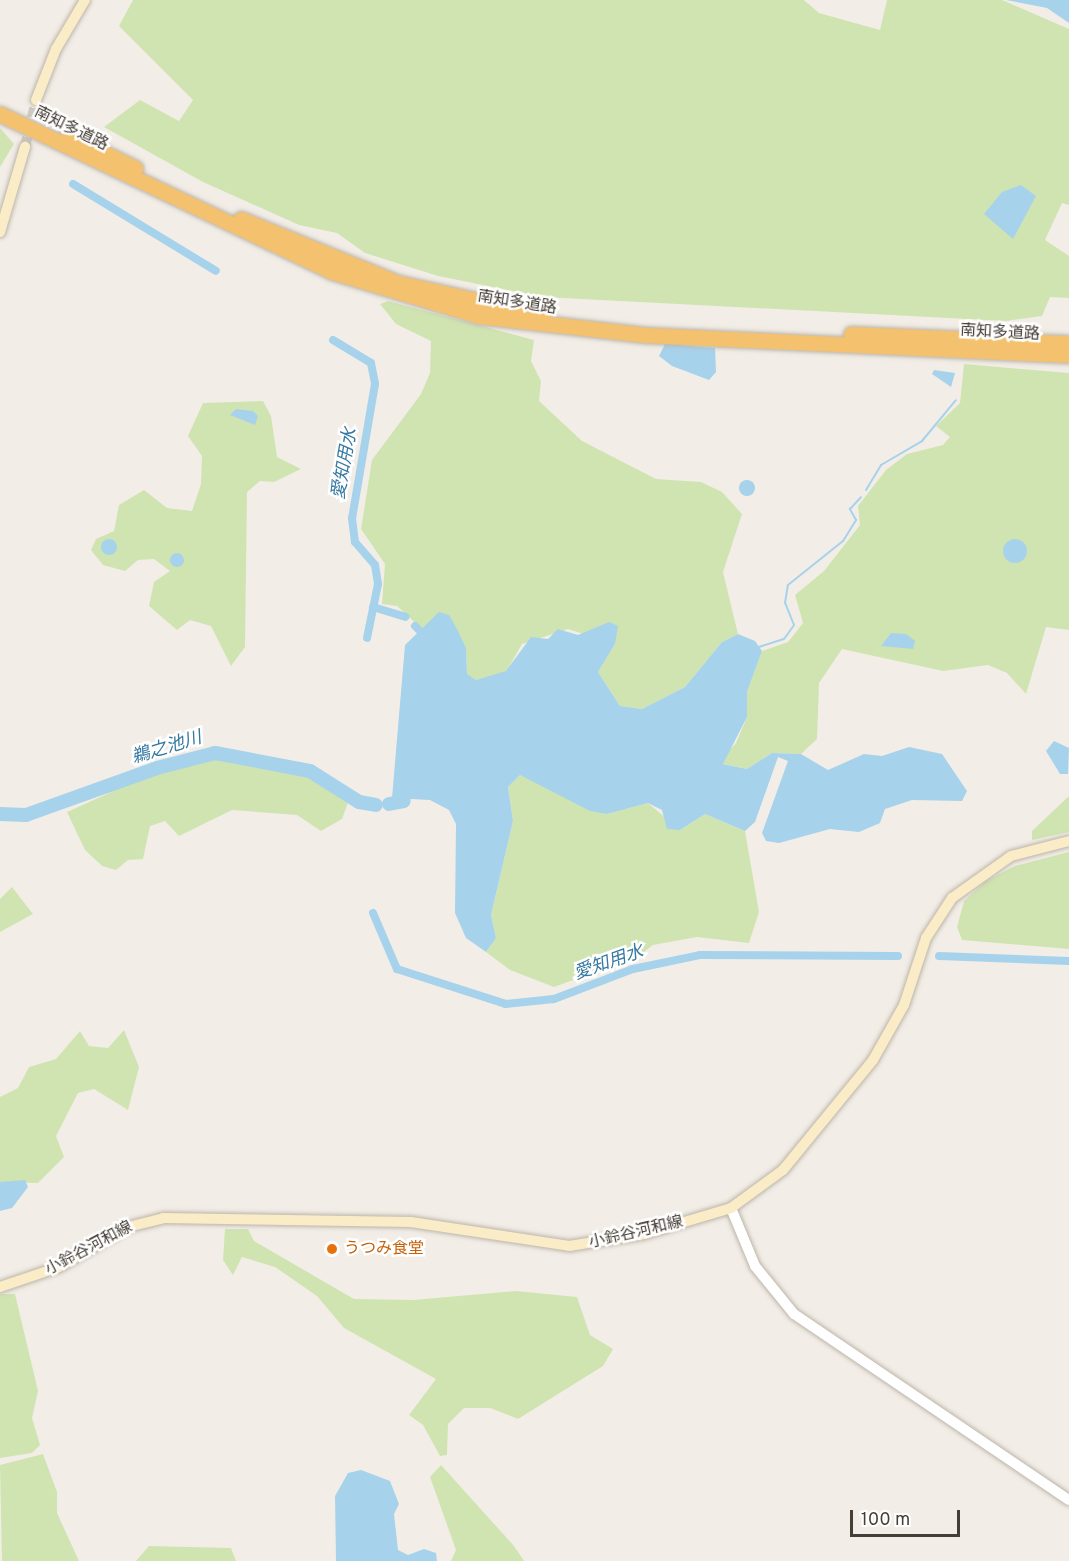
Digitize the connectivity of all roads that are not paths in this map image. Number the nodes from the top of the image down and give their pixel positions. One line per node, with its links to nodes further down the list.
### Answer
1 (85, 0): 2 (main road)
2 (36, 100)
3 (0, 103): 8 (highway, 南知多道路)
4 (0, 114): 10 (highway, 南知多道路)
5 (25, 147): 6 (main road)
6 (0, 232)
7 (1069, 338): 8 (highway)
8 (1050, 342): 9 (highway, 南知多道路)
9 (1069, 343)
10 (993, 351): 11 (highway, 南知多道路); 12 (highway)
11 (1069, 355)
12 (1069, 360)
13 (1069, 841): 14 (main road, 小鈴谷河和線)
14 (731, 1208): 15 (main road, 小鈴谷河和線); 16 (street)
15 (0, 1287)
16 (1069, 1500)

